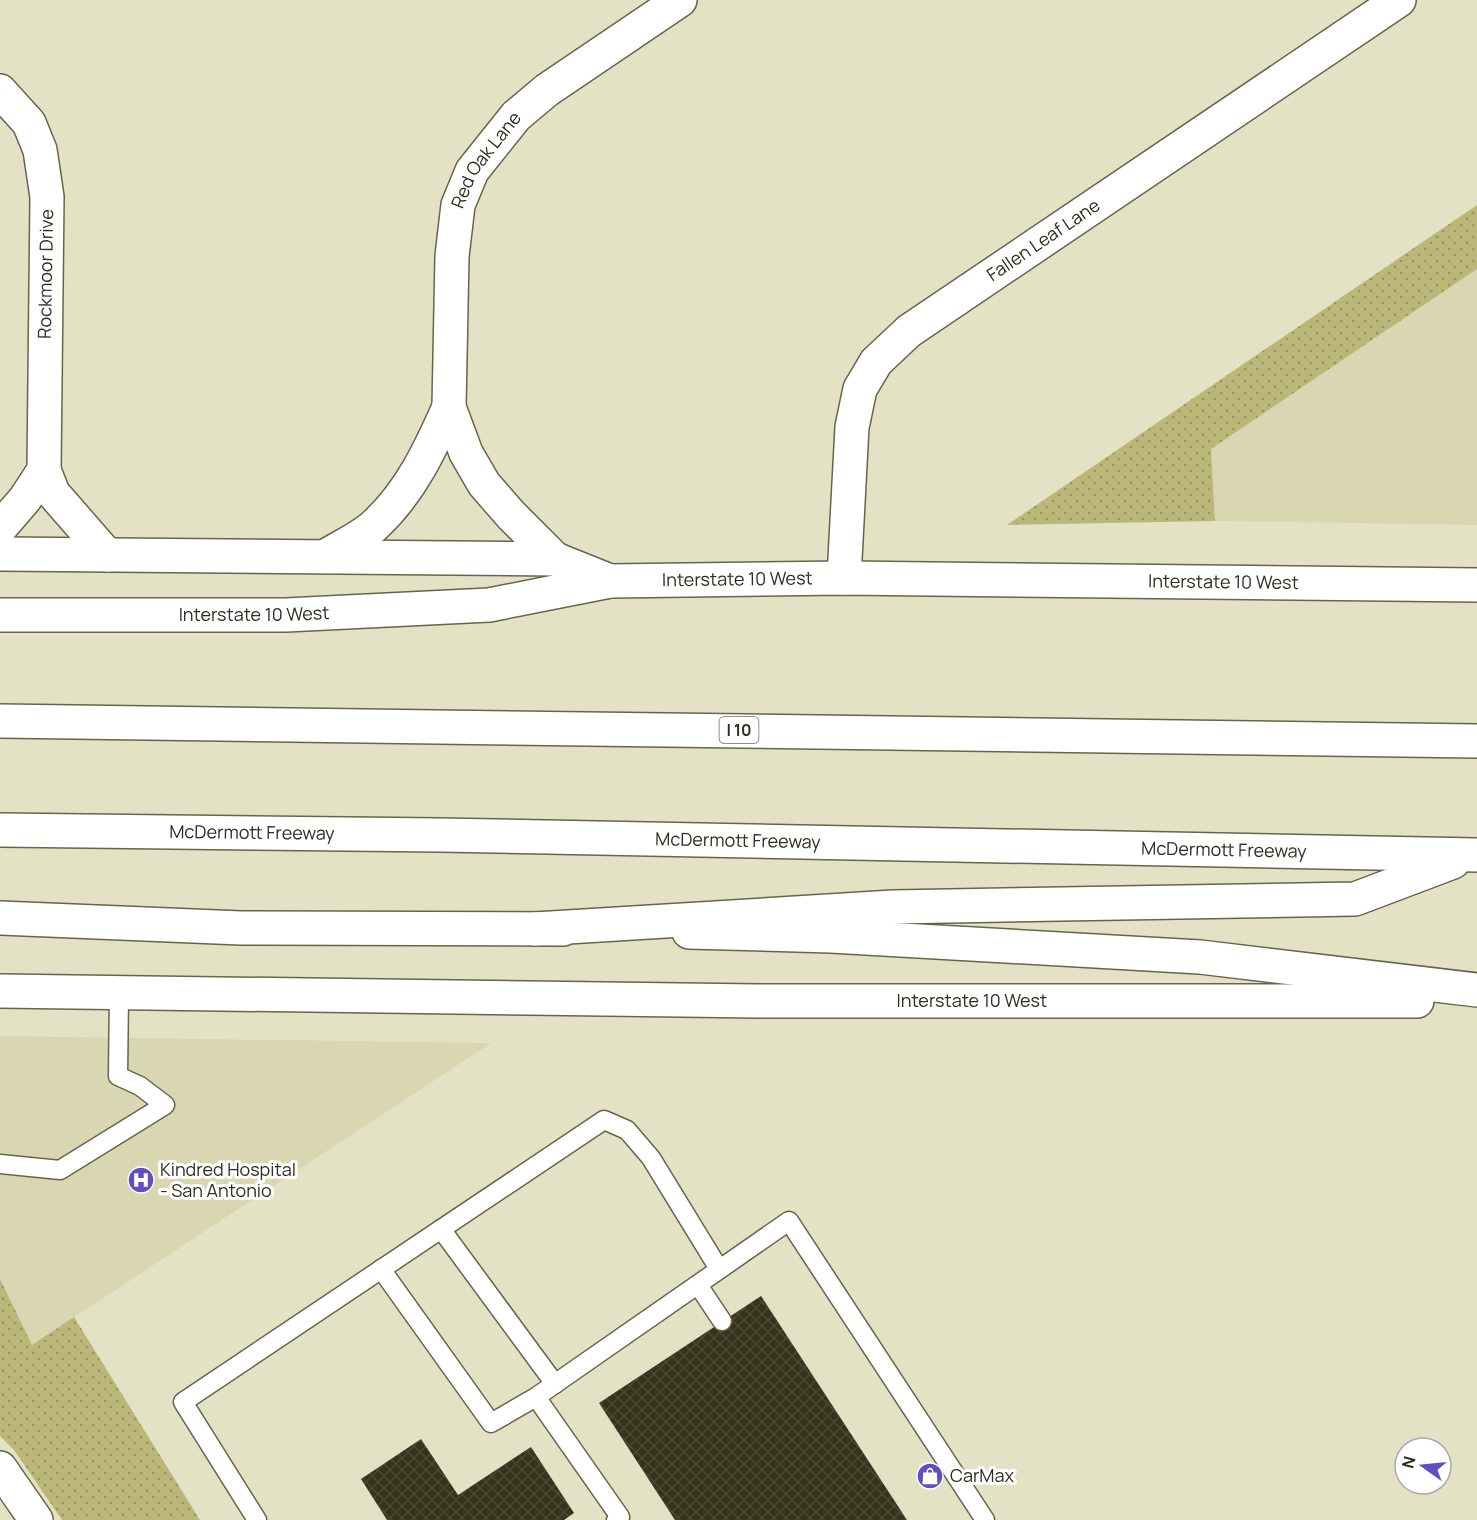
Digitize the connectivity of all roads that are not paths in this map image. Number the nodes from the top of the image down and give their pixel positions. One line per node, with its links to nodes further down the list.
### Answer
1 (681, 0): 4 (main road, Red Oak Lane)
2 (1399, 0): 11 (main road, Fallen Leaf Lane)
3 (0, 91): 5 (main road, Rockmoor Drive)
4 (449, 407): 9 (main road, Red Oak Lane); 10 (main road, Red Oak Lane)
5 (44, 471): 6 (main road); 8 (main road, Rockmoor Drive)
6 (0, 528)
7 (0, 554): 8 (main road)
8 (107, 555): 9 (main road)
9 (326, 556): 10 (main road)
10 (555, 559): 12 (main road)
11 (844, 578): 12 (main road, Interstate 10 West); 13 (main road, Interstate 10 West)
12 (610, 581): 14 (main road, Interstate 10 West)
13 (1477, 585)
14 (0, 615)
15 (0, 721): 16 (main road, I 10)
16 (1477, 741)
17 (0, 830): 18 (main road, McDermott Freeway)
18 (1474, 855): 20 (main road)
19 (0, 918): 20 (main road)
20 (535, 928): 21 (main road)
21 (1477, 990)
22 (0, 991): 23 (main road, Interstate 10 West)
23 (119, 993): 24 (main road, Interstate 10 West); 25 (lane)
24 (1477, 1001)
25 (0, 1164)
26 (441, 1229): 27 (lane); 28 (lane); 31 (lane)
27 (381, 1269): 32 (lane); 35 (lane)
28 (719, 1269): 29 (lane); 37 (lane)
29 (698, 1285): 30 (lane); 31 (lane)
30 (722, 1321)
31 (555, 1384): 32 (lane)
32 (536, 1397): 36 (lane)
33 (0, 1468): 34 (main road)
34 (36, 1520)
35 (256, 1520)
36 (616, 1520)
37 (985, 1520)

